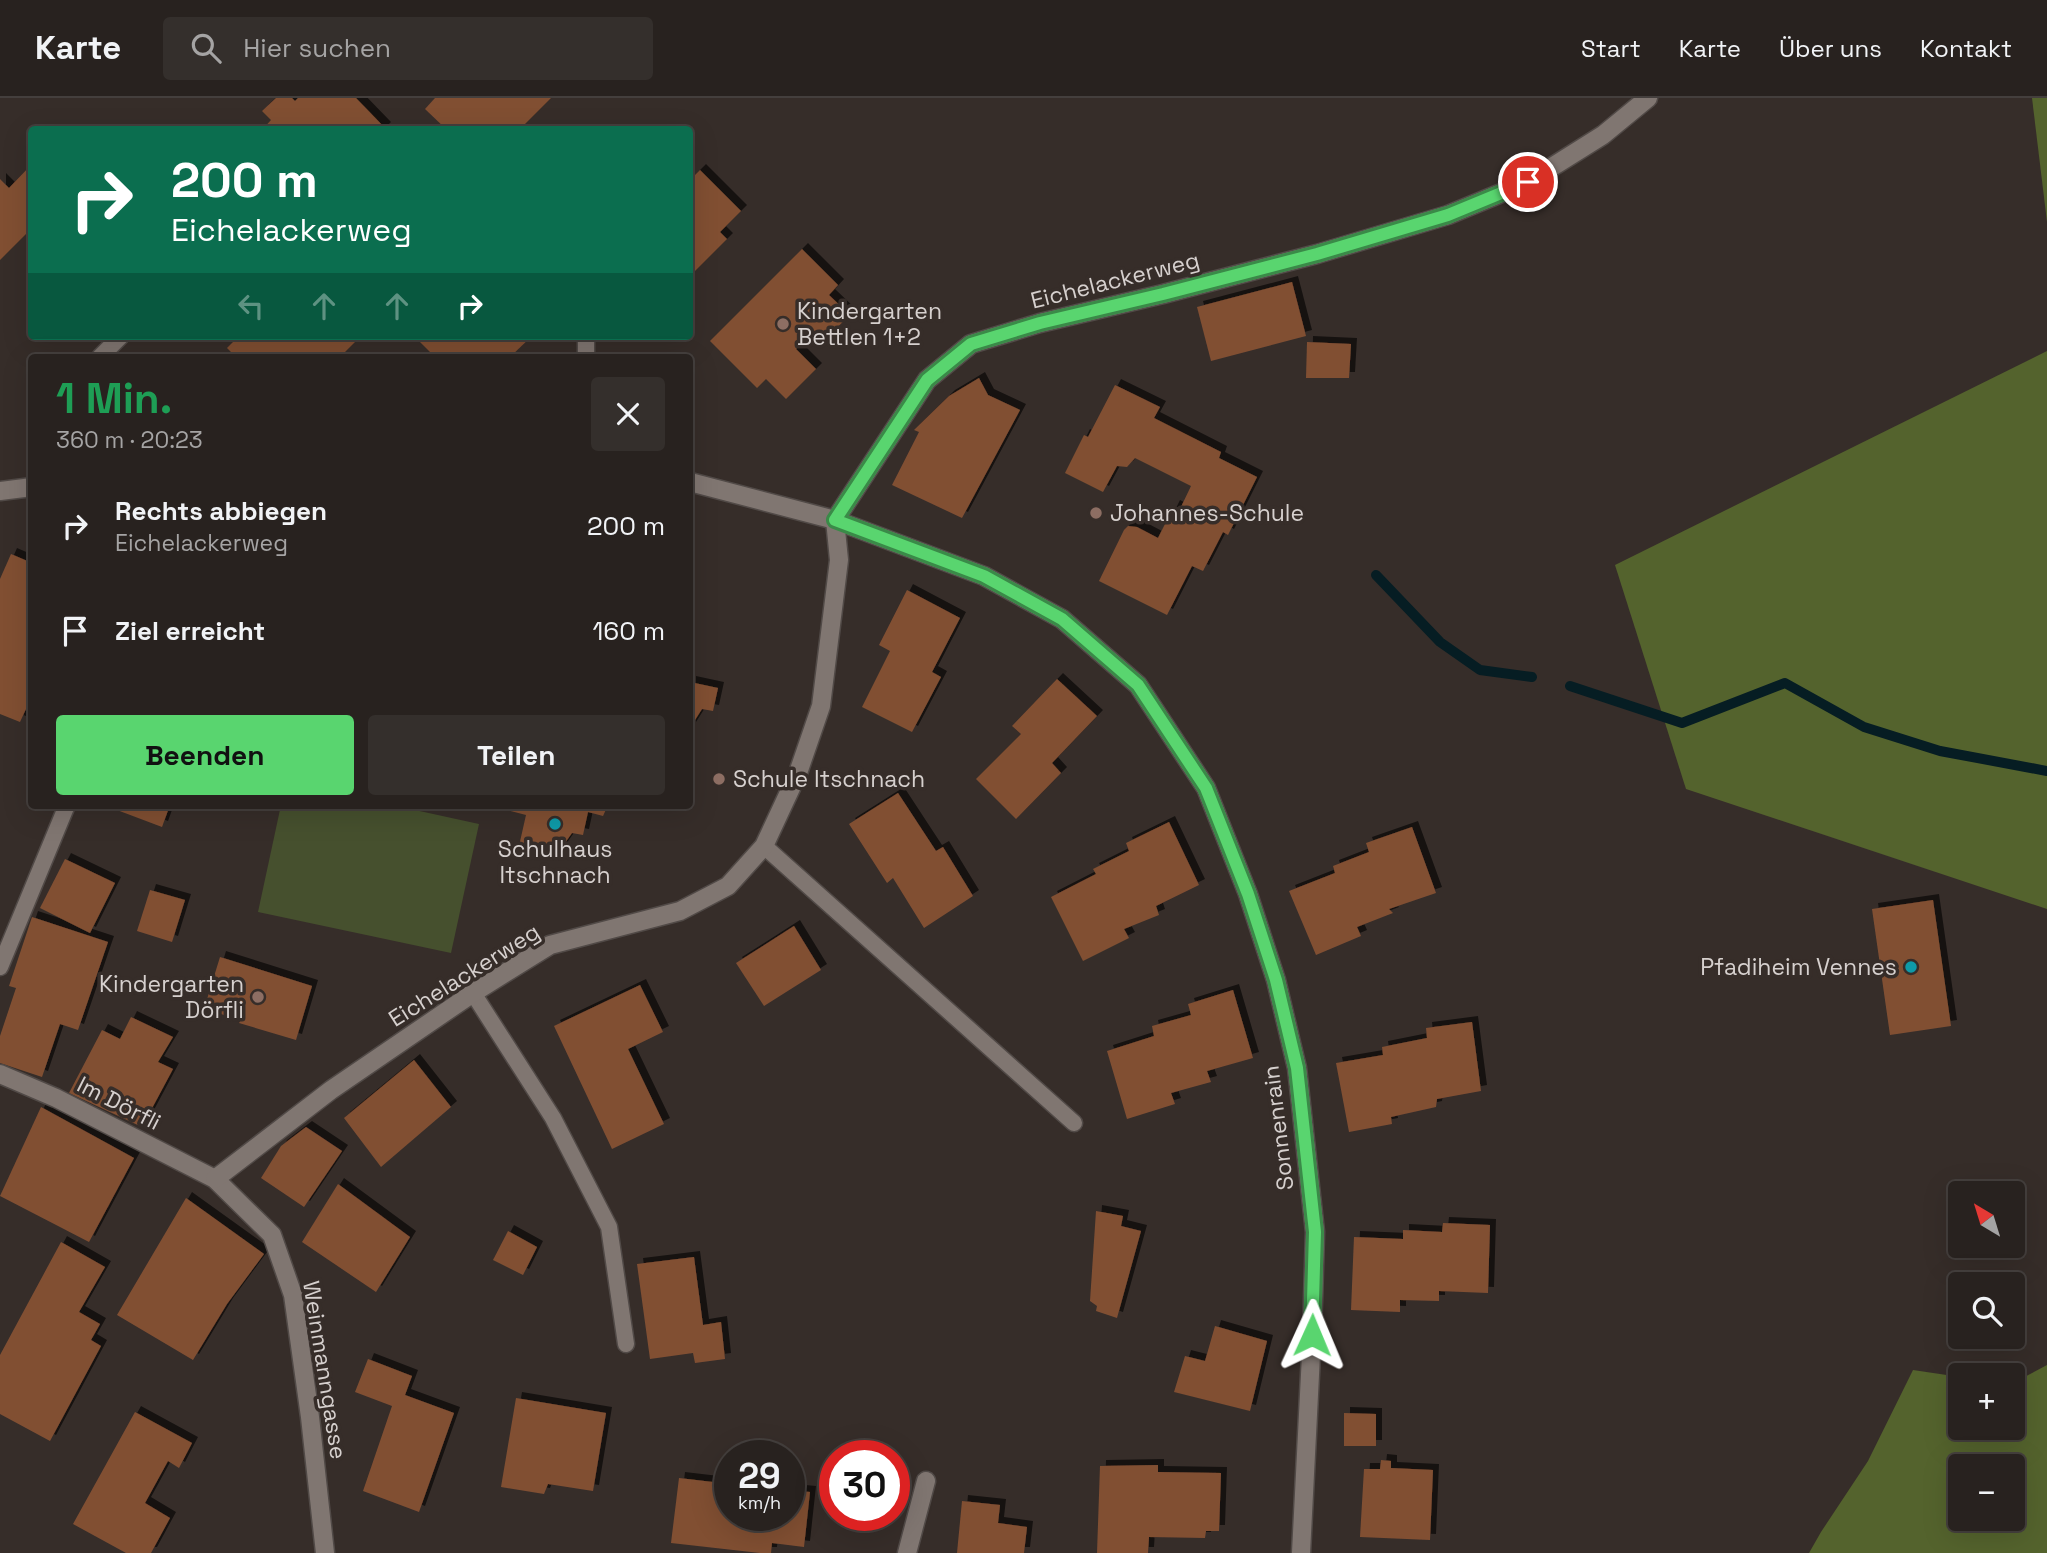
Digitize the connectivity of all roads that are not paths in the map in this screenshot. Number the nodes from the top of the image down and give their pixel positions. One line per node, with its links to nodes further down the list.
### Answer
1 (1648, 98): 7 (street, Eichelackerweg)
2 (117, 340): 3 (lane)
3 (103, 354)
4 (693, 483): 7 (street, Sonnenrain)
5 (28, 487): 6 (street)
6 (0, 491)
7 (835, 520): 9 (street, Eichelackerweg); 19 (street, Sonnenrain)
8 (65, 809): 10 (lane)
9 (764, 846): 11 (street, Eichelackerweg); 13 (lane)
10 (0, 967)
11 (473, 993): 14 (street, Eichelackerweg); 15 (lane)
12 (0, 1074): 14 (street, Im Dörfli)
13 (1074, 1122)
14 (215, 1178): 17 (street, Weinmanngasse)
15 (626, 1344)
16 (926, 1481): 18 (street)
17 (325, 1553)
18 (907, 1553)
19 (1301, 1553)

